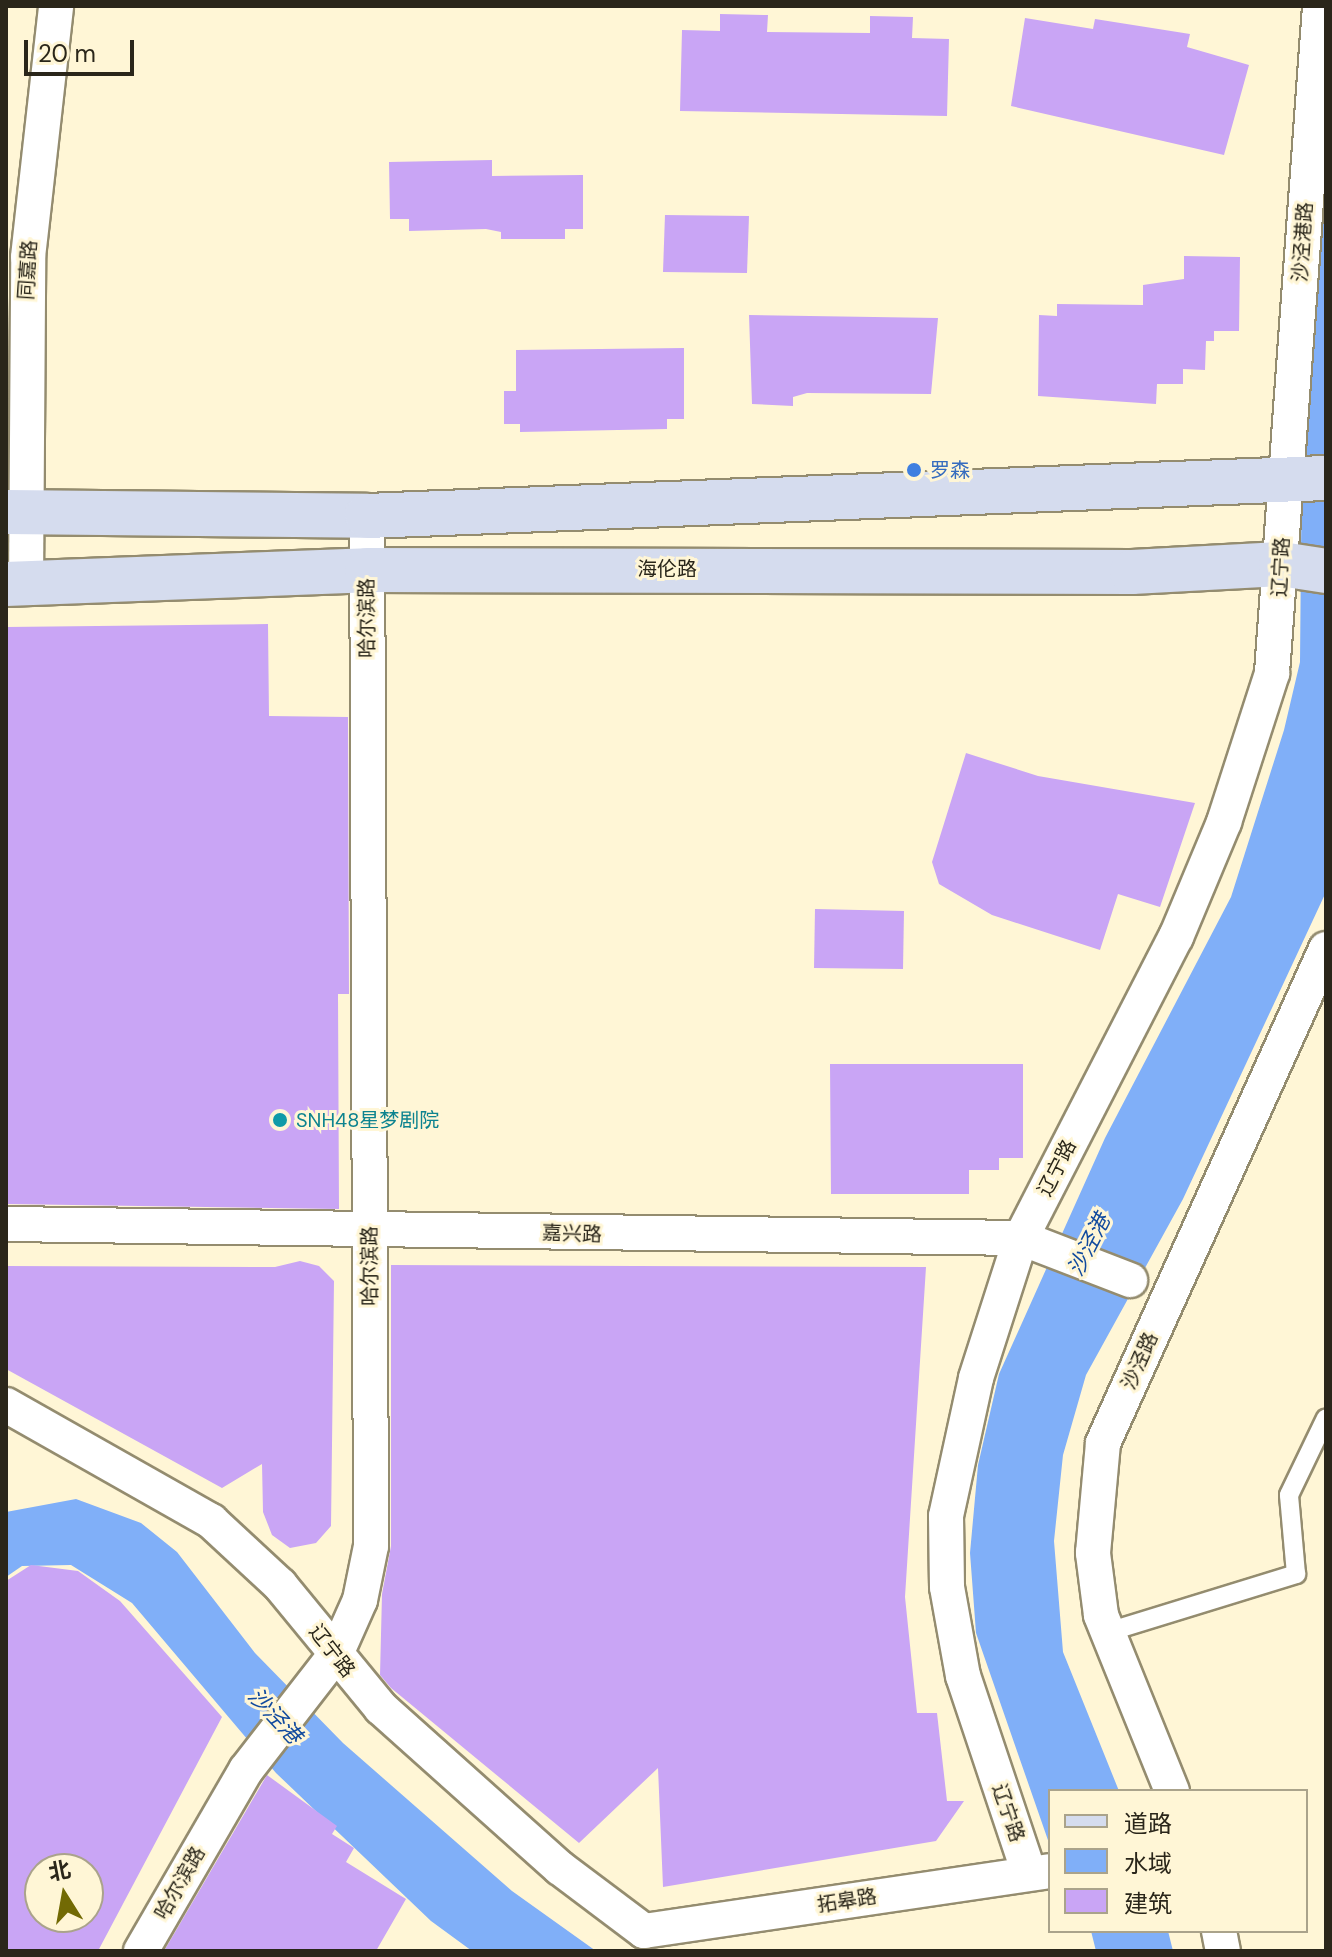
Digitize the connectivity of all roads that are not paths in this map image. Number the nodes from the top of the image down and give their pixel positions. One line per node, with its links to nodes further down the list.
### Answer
1 (56, 6): 4 (street, 同嘉路)
2 (1320, 6): 3 (street, 沙泾港路)
3 (1307, 478): 5 (main road); 6 (street, 辽宁路)
4 (17, 512): 5 (main road); 8 (street, 同嘉路)
5 (367, 516): 7 (street, 哈尔滨路)
6 (1306, 569): 7 (main road, 海伦路); 12 (street, 辽宁路)
7 (367, 570): 8 (main road, 海伦路); 11 (street, 哈尔滨路)
8 (16, 584)
9 (1326, 949): 16 (street, 沙泾路)
10 (6, 1224): 11 (street, 嘉兴路)
11 (370, 1228): 12 (street, 嘉兴路); 17 (street, 哈尔滨路)
12 (1034, 1244): 13 (street, 嘉兴路); 19 (street, 辽宁路)
13 (1130, 1280)
14 (12, 1417): 17 (street, 辽宁路)
15 (1326, 1418): 16 (lane)
16 (1108, 1632): 18 (street, 沙泾路)
17 (336, 1654): 20 (street, 辽宁路); 21 (street, 哈尔滨路)
18 (1171, 1789)
19 (1040, 1872): 20 (street, 拓皋路)
20 (644, 1931)
21 (141, 1951)

